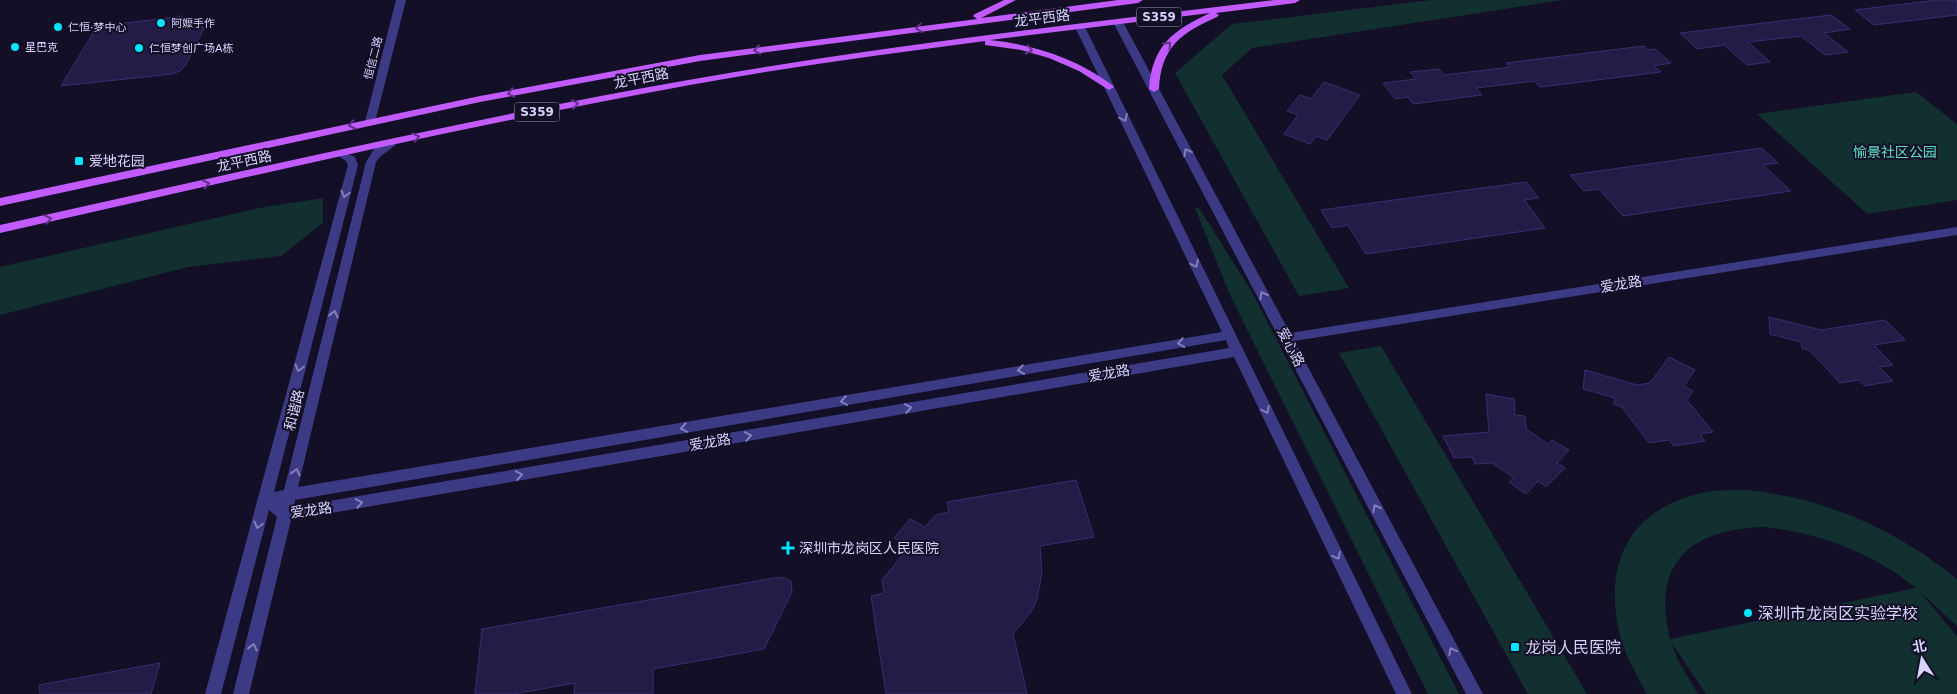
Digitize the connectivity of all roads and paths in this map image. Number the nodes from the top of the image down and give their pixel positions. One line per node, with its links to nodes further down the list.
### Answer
1 (400, 0): 14 (street, 恒信二路)
2 (1011, 0): 9 (main road)
3 (1138, 0): 5 (main road, 龙平西路 / S359)
4 (1295, 0): 7 (main road, 龙平西路 / S359)
5 (1107, 2): 6 (main road, 龙平西路 / S359); 8 (main road, 爱心路)
6 (1069, 4): 9 (main road, 龙平西路 / S359); 10 (main road)
7 (1238, 7): 8 (main road, 龙平西路 / S359); 13 (main road, one-way to 7)
8 (1118, 22): 10 (main road, 龙平西路 / S359); 13 (street, 爱心路)
9 (945, 25): 14 (main road, 龙平西路 / S359, one-way to 14)
10 (1080, 27): 11 (main road, 龙平西路 / S359); 12 (street)
11 (963, 41): 12 (main road, one-way to 12); 15 (main road, 龙平西路 / S359, one-way to 11)
12 (1109, 86): 20 (street, one-way to 20)
13 (1154, 89): 21 (street, 爱心路, one-way to 13)
14 (370, 122): 17 (main road, 龙平西路 / S359, one-way to 17)
15 (392, 143): 16 (main road, 龙平西路 / S359); 23 (street, 和谐路, one-way to 15)
16 (340, 154): 18 (main road, 龙平西路 / S359, one-way to 16); 24 (street, 和谐路, one-way to 24)
17 (0, 202)
18 (0, 229)
19 (1957, 231): 21 (street, 爱龙路)
20 (1229, 335): 22 (street); 23 (street, 爱龙路, one-way to 23)
21 (1286, 338): 29 (street, 爱心路, one-way to 21)
22 (1238, 351): 25 (street, 爱龙路, one-way to 22); 28 (street, one-way to 28)
23 (290, 496): 24 (street, 爱龙路); 25 (street, 和谐路)
24 (264, 499): 25 (street, 爱龙路); 26 (street, 和谐路, one-way to 26)
25 (285, 515): 27 (street, 和谐路, one-way to 25)
26 (213, 694)
27 (241, 694)
28 (1404, 694)
29 (1475, 694)

